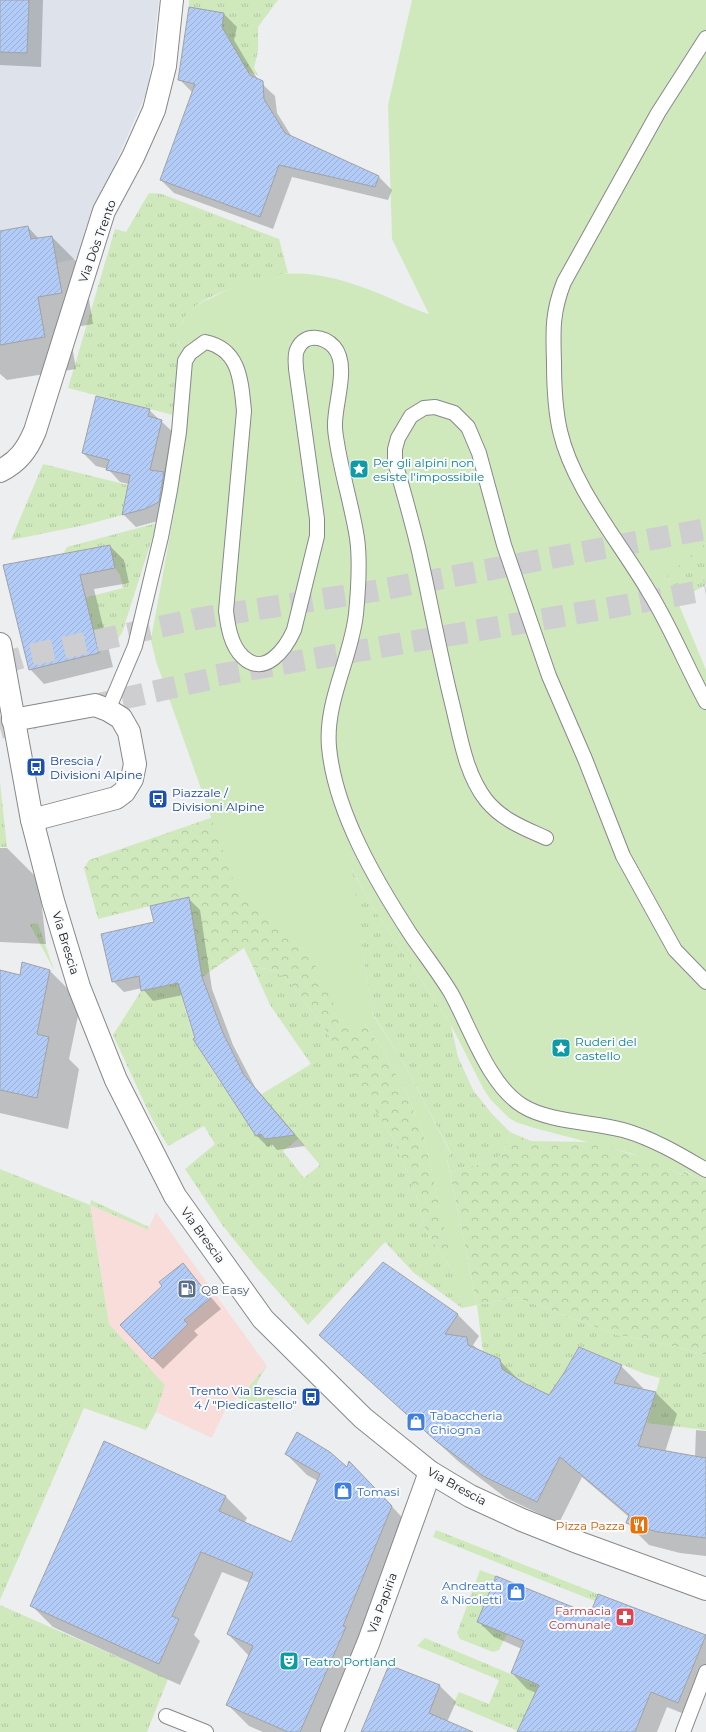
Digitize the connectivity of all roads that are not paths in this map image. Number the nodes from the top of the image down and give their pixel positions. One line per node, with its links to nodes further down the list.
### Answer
1 (172, 0): 3 (street, Via Dòs Trento)
2 (706, 38): 5 (lane)
3 (0, 471)
4 (0, 644): 7 (street, Via Brescia)
5 (706, 702)
6 (108, 710): 7 (street); 8 (street); 11 (lane)
7 (6, 720): 8 (street, Via Brescia)
8 (32, 820): 12 (street, Via Brescia)
9 (546, 838): 10 (lane)
10 (706, 982)
11 (706, 1170)
12 (430, 1472): 13 (street, Via Brescia); 17 (street, Via Papiria)
13 (706, 1589)
14 (706, 1672): 18 (lane)
15 (166, 1716): 16 (lane)
16 (206, 1732)
17 (332, 1732)
18 (683, 1732)

